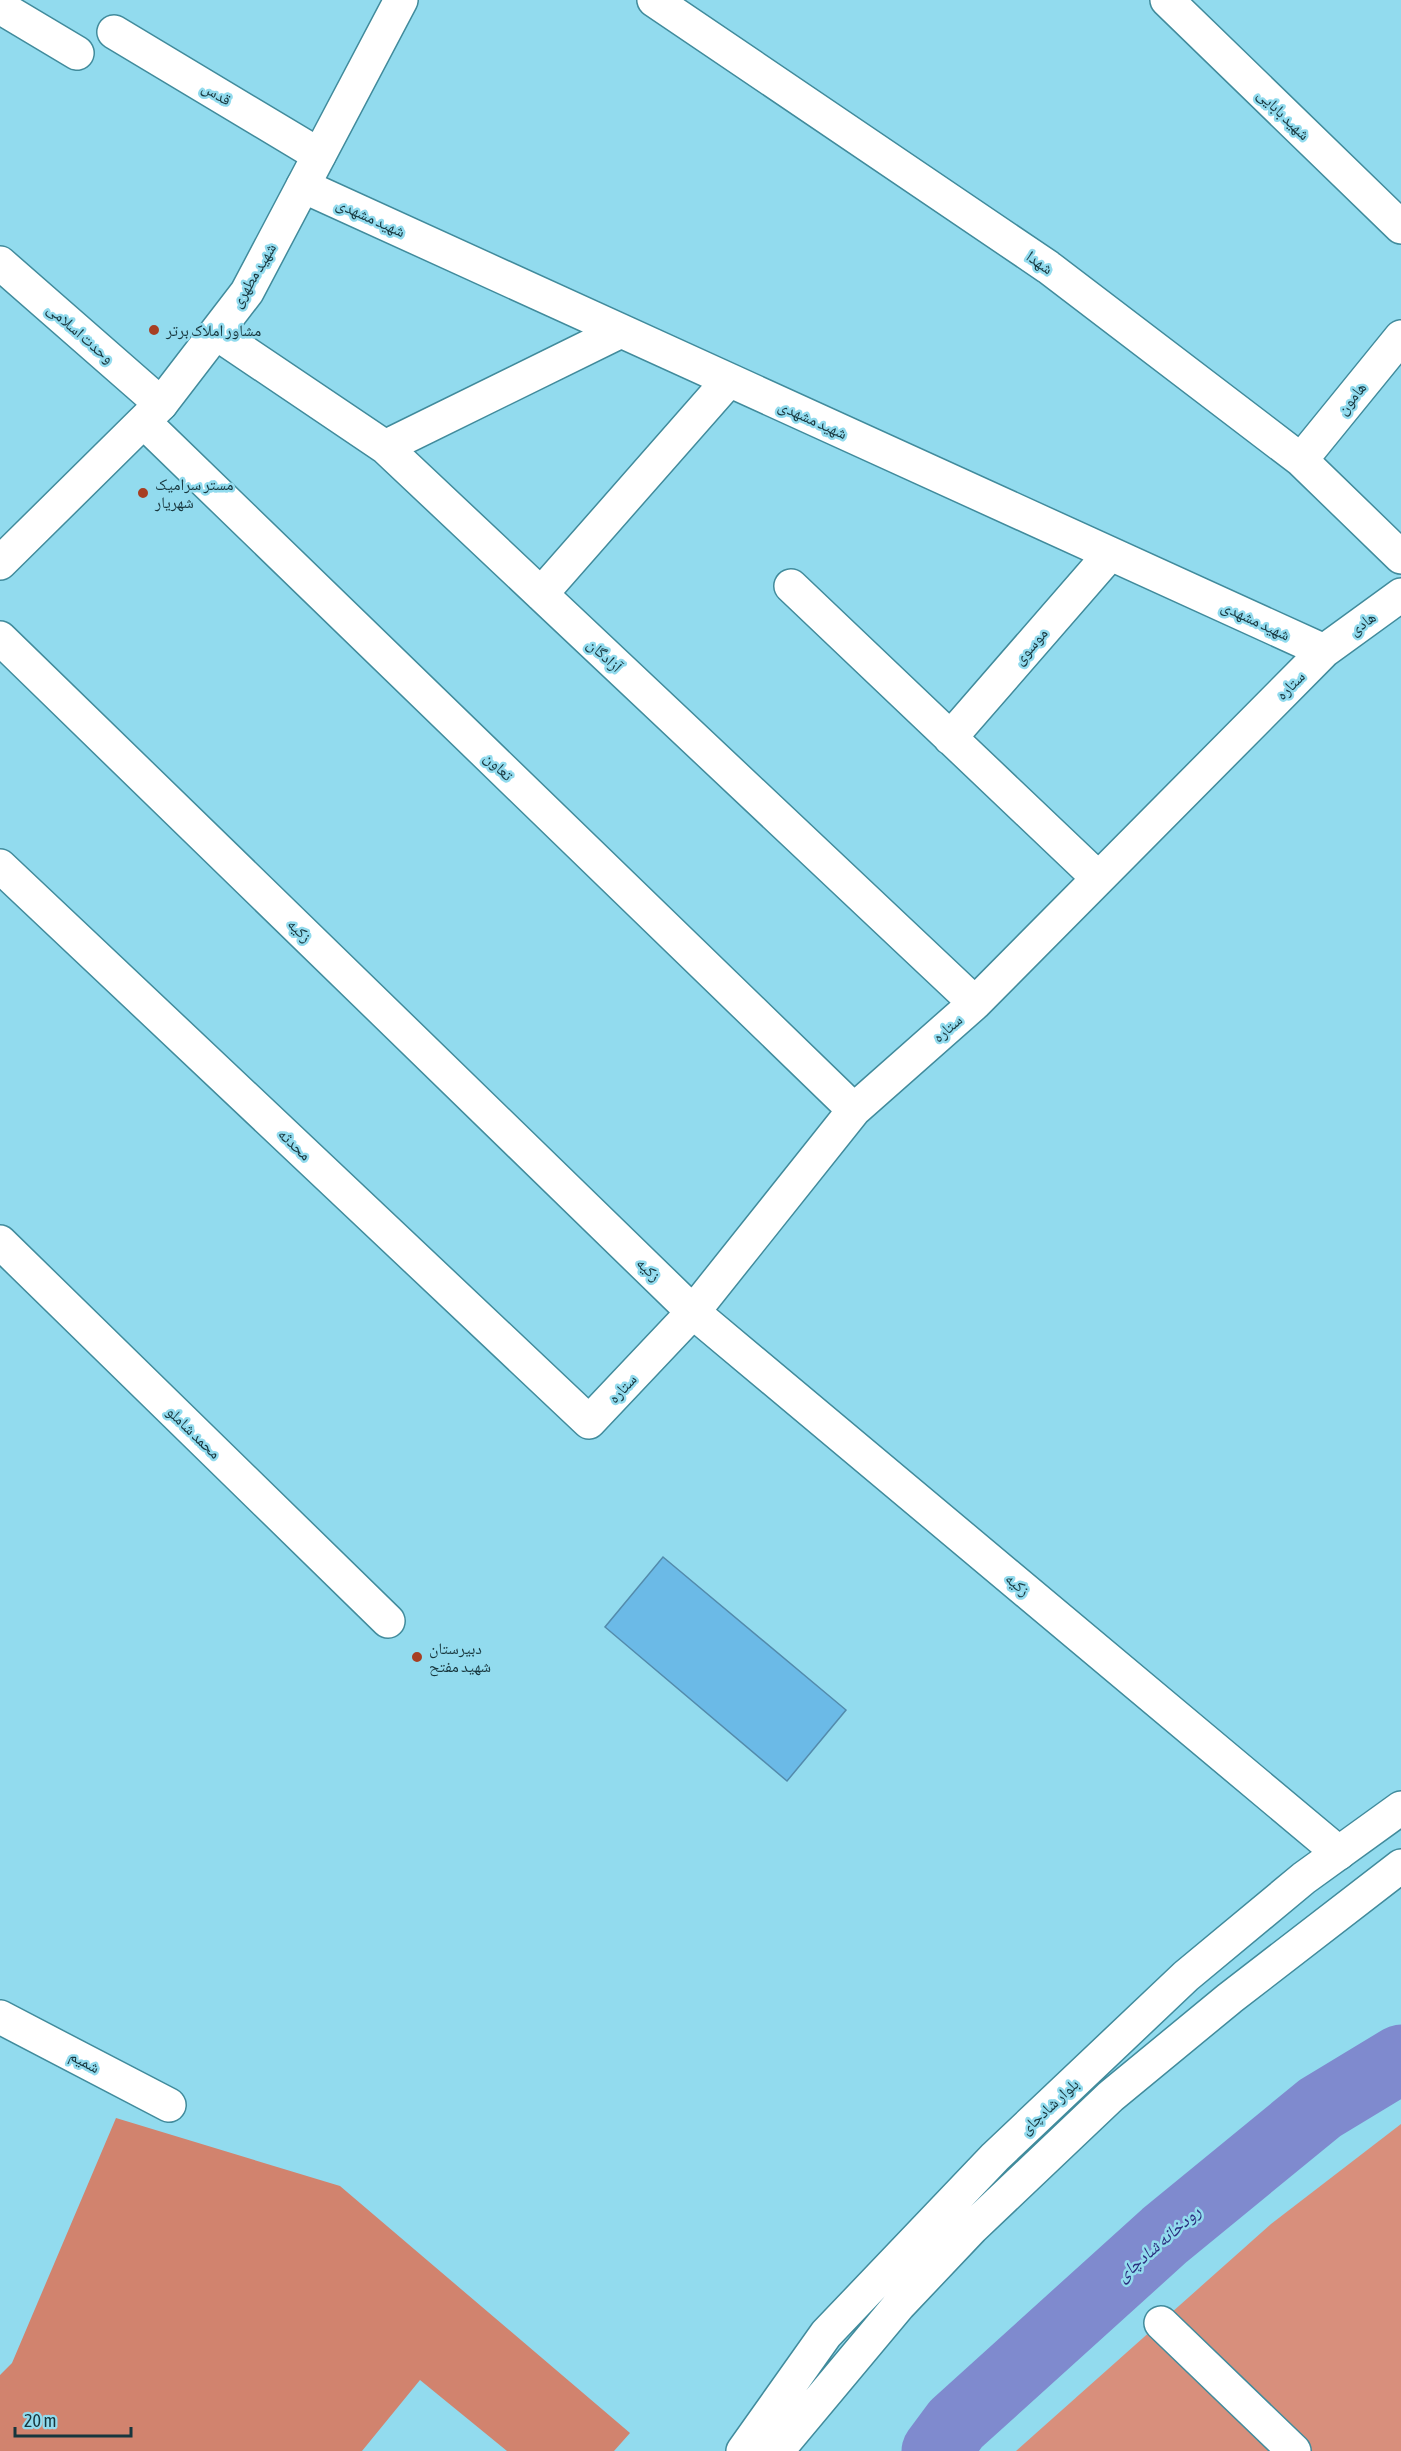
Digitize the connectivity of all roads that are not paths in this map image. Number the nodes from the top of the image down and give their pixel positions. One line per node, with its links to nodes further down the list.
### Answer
1 (401, 0): 7 (street, شهید مطهری)
2 (654, 0): 17 (street, شهدا)
3 (1167, 0): 9 (street, شهید بابایی)
4 (0, 7): 6 (street)
5 (114, 32): 7 (street, قدس)
6 (77, 53)
7 (319, 155): 8 (street, شهید مطهری)
8 (303, 186): 11 (street, شهید مشهدی); 12 (street, شهید مطهری)
9 (1401, 227)
10 (0, 263): 15 (street, وحدت اسلامی)
11 (621, 331): 14 (street, شهید مشهدی); 16 (street)
12 (216, 333): 15 (street, شهید مطهری); 16 (street, آزادگان)
13 (1401, 337): 17 (street, هامون)
14 (729, 380): 18 (street, شهید مشهدی); 22 (street)
15 (153, 413): 20 (street, شهید مطهری); 30 (street, تعاون)
16 (384, 447): 22 (street, آزادگان)
17 (1301, 460): 19 (street, شهدا)
18 (1110, 554): 25 (street, شهید مشهدی); 26 (street, موسوی)
19 (1401, 557)
20 (0, 562)
21 (791, 586): 26 (street)
22 (541, 594): 29 (street, آزادگان)
23 (1401, 595): 25 (street, هادی)
24 (0, 638): 32 (street, زکیه)
25 (1324, 651): 28 (street, ستاره)
26 (950, 738): 28 (street)
27 (0, 866): 33 (street, محدثه)
28 (1098, 878): 29 (street, ستاره)
29 (975, 1003): 30 (street, ستاره)
30 (854, 1110): 32 (street, ستاره)
31 (0, 1242): 34 (street, محمد شاملو)
32 (693, 1312): 33 (street, ستاره); 36 (street, زکیه)
33 (589, 1422)
34 (388, 1621)
35 (1401, 1808): 36 (street, بلوار شادچای)
36 (1339, 1853): 41 (street, بلوار شادچای)
37 (1401, 1866): 42 (street)
38 (0, 2017): 39 (street, شمیم)
39 (169, 2105)
40 (1161, 2323): 43 (street)
41 (743, 2451)
42 (777, 2451)
43 (1294, 2451)

